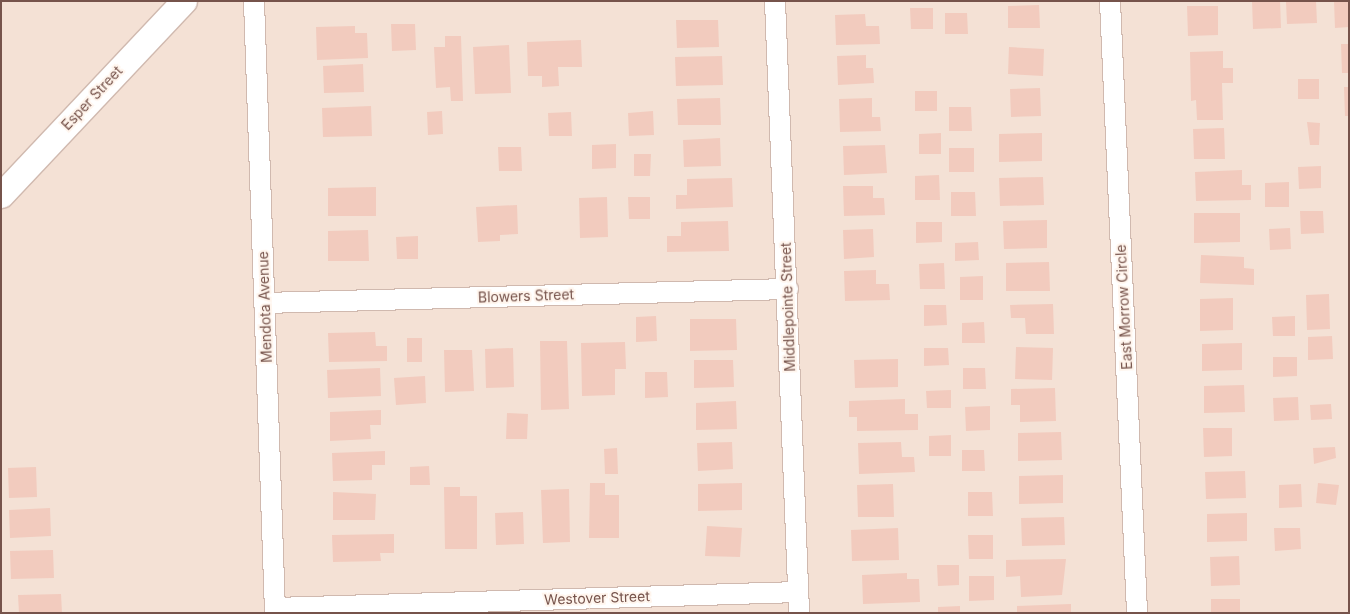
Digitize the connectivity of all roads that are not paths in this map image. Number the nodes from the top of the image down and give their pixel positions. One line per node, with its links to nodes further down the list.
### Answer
1 (184, 1): 5 (street, Esper Street)
2 (254, 1): 7 (street, Mendota Avenue)
3 (775, 1): 6 (street, Middlepointe Street)
4 (1110, 1): 11 (street, East Morrow Circle)
5 (1, 195)
6 (788, 289): 7 (street, Blowers Street); 8 (street, Middlepointe Street)
7 (264, 304): 9 (street, Mendota Avenue)
8 (798, 592): 9 (street, Westover Street); 10 (street, Middlepointe Street)
9 (275, 610)
10 (799, 613)
11 (1137, 613)

